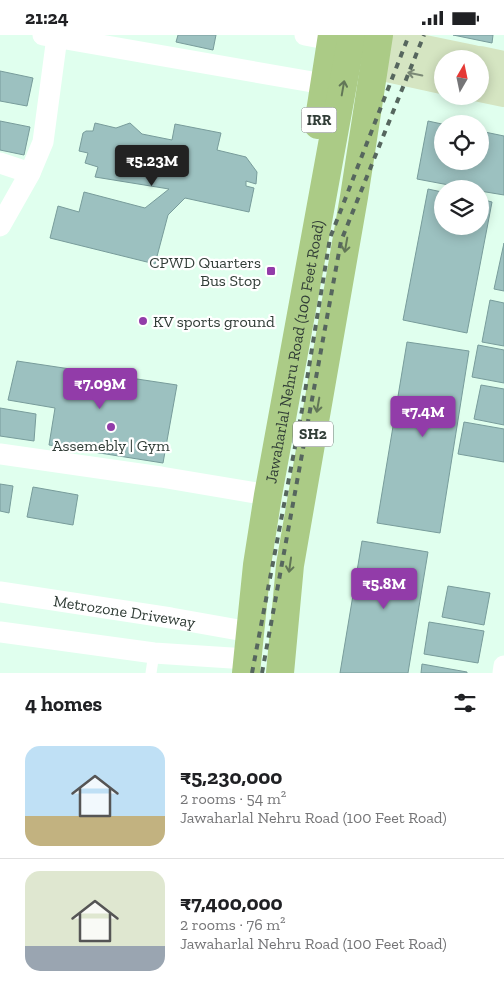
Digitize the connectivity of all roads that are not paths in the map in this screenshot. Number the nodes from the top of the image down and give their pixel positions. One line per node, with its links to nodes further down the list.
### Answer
1 (305, 35): 3 (street)
2 (50, 36): 10 (street); 14 (street)
3 (339, 37): 10 (main road, Jawaharlal Nehru Road (100 Feet Road) / IRR); 16 (main road, SH2, one-way to 3)
4 (385, 38): 5 (street); 8 (main road, Jawaharlal Nehru Road (100 Feet Road)); 15 (main road, SH2)
5 (435, 50)
6 (489, 62): 7 (street)
7 (504, 65)
8 (386, 68): 9 (street, one-way to 8); 15 (main road, Jawaharlal Nehru Road (100 Feet Road))
9 (434, 78)
10 (324, 84): 16 (main road, Jawaharlal Nehru Road (100 Feet Road) / IRR)
11 (489, 90): 12 (street)
12 (504, 93)
13 (0, 163): 14 (street)
14 (30, 173): 17 (street)
15 (354, 197): 26 (main road, Jawaharlal Nehru Road (100 Feet Road) / SH2, one-way to 26)
16 (322, 202): 19 (main road, Jawaharlal Nehru Road (100 Feet Road) / SH2)
17 (0, 225)
18 (0, 453): 19 (street)
19 (268, 495): 22 (main road, Jawaharlal Nehru Road (100 Feet Road) / SH2)
20 (0, 592): 22 (street, Metrozone Driveway)
21 (0, 632): 23 (street)
22 (250, 632): 24 (main road, Jawaharlal Nehru Road (100 Feet Road) / SH2)
23 (153, 663): 24 (street)
24 (247, 666)
25 (504, 666): 27 (street)
26 (280, 673)
27 (503, 673)

